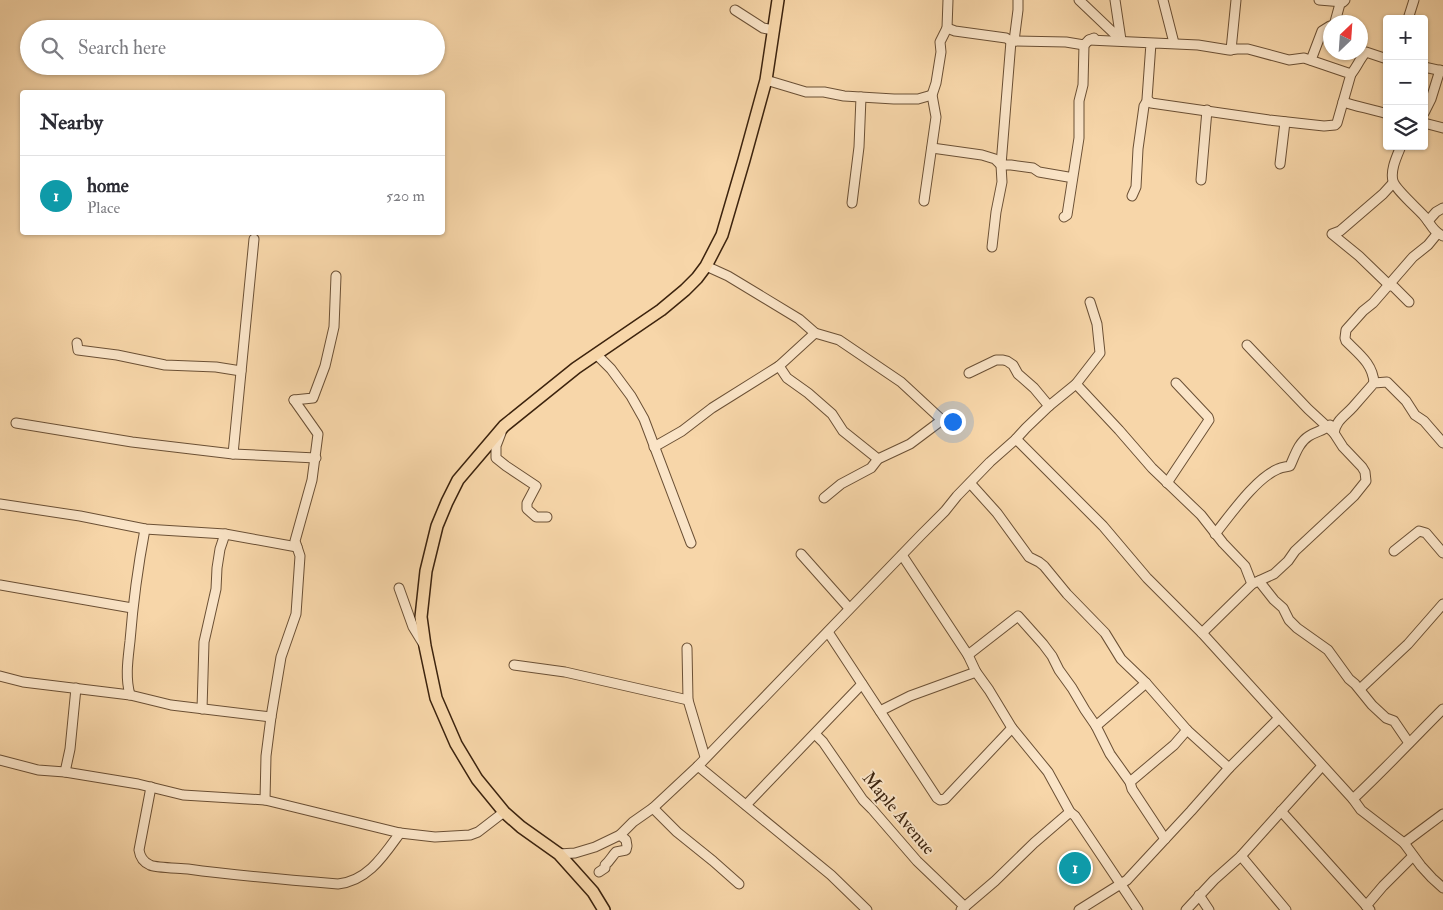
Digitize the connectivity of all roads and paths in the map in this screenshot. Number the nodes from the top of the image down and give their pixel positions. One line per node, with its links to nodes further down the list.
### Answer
1 (778, 0): 15 (main road)
2 (948, 0): 14 (street)
3 (1018, 0): 18 (street)
4 (1079, 0): 17 (street)
5 (1115, 0): 17 (street)
6 (1164, 0): 17 (street)
7 (1236, 0): 21 (street)
8 (1319, 0): 10 (street)
9 (1414, 0): 13 (street)
10 (1342, 1): 12 (street)
11 (735, 10): 15 (street)
12 (1337, 15)
13 (1409, 15)
14 (947, 28): 18 (street); 28 (street)
15 (773, 30): 27 (main road)
16 (1323, 30): 23 (street)
17 (1122, 40): 19 (street)
18 (1012, 41): 19 (street); 41 (street)
19 (1087, 42): 20 (street); 49 (street)
20 (1151, 43): 21 (street); 30 (street)
21 (1231, 50): 23 (street)
22 (1383, 58): 26 (street)
23 (1311, 60): 26 (street)
24 (1428, 68): 25 (street)
25 (1442, 71): 32 (street)
26 (1351, 74): 31 (street)
27 (766, 80): 29 (street); 54 (main road)
28 (932, 95): 29 (street); 38 (street)
29 (862, 97): 47 (street)
30 (1147, 101): 33 (street); 45 (street)
31 (1343, 102): 34 (street); 35 (street)
32 (1428, 105)
33 (1207, 110): 35 (street); 43 (street)
34 (1383, 113)
35 (1285, 122): 40 (street)
36 (1428, 123): 37 (street)
37 (1443, 128)
38 (932, 148): 41 (street); 46 (street)
39 (1400, 150): 44 (street)
40 (1280, 164)
41 (1001, 165): 42 (street); 53 (street)
42 (1068, 177)
43 (1201, 180)
44 (1394, 182): 50 (street); 56 (street)
45 (1132, 196)
46 (924, 201)
47 (852, 203)
48 (1443, 208): 50 (street)
49 (1064, 217)
50 (1428, 221): 51 (street)
51 (1440, 235): 56 (street)
52 (254, 239): 64 (street)
53 (992, 247)
54 (706, 266): 59 (street); 62 (main road)
55 (336, 276): 77 (street)
56 (1389, 285): 58 (street); 67 (street)
57 (1090, 302): 68 (street)
58 (1408, 302)
59 (815, 334): 63 (street); 78 (street)
60 (77, 342): 64 (street)
61 (1247, 345): 72 (street)
62 (596, 354): 71 (main road); 75 (street)
63 (779, 366): 75 (street); 78 (street)
64 (241, 371): 76 (street)
65 (969, 373): 69 (street)
66 (1176, 383): 80 (street)
67 (1374, 383): 72 (street); 74 (street)
68 (1076, 384): 69 (street); 80 (street)
69 (1049, 406): 73 (street)
70 (16, 423): 76 (street)
71 (504, 426): 83 (street); 101 (main road)
72 (1332, 429): 86 (street); 93 (street)
73 (1016, 439): 79 (street); 100 (street)
74 (1443, 443)
75 (654, 447): 87 (street)
76 (233, 454): 77 (street)
77 (316, 458): 88 (street)
78 (878, 459): 81 (street)
79 (970, 483): 92 (street); 107 (street)
80 (1167, 483): 86 (street)
81 (824, 498)
82 (0, 504): 84 (street)
83 (547, 517)
84 (145, 529): 85 (street); 97 (street)
85 (225, 534): 88 (street); 114 (street)
86 (1216, 534): 93 (street)
87 (691, 543)
88 (298, 547): 116 (street)
89 (1394, 552): 90 (street)
90 (1443, 553)
91 (801, 554): 98 (street)
92 (902, 555): 98 (street); 103 (street)
93 (1256, 583): 100 (street); 110 (street)
94 (0, 585): 97 (street)
95 (399, 588): 101 (street)
96 (1443, 604): 110 (street)
97 (132, 608): 111 (street)
98 (849, 608): 99 (street)
99 (828, 632): 108 (street); 123 (street)
100 (1202, 633): 117 (street)
101 (425, 646): 136 (main road)
102 (687, 648): 112 (street)
103 (968, 655): 105 (street); 118 (street)
104 (514, 665): 112 (street)
105 (976, 672): 115 (street); 119 (street)
106 (0, 676): 109 (street)
107 (1146, 683): 118 (street); 120 (street)
108 (862, 684): 115 (street); 121 (street)
109 (76, 688): 111 (street); 128 (street)
110 (1360, 689): 122 (street)
111 (130, 695): 114 (street)
112 (688, 700): 123 (street)
113 (1443, 709): 122 (street)
114 (202, 710): 116 (street)
115 (880, 711): 119 (street)
116 (271, 717): 132 (street)
117 (1278, 718): 126 (street); 127 (street)
118 (1096, 726): 129 (street)
119 (1012, 728): 137 (street)
120 (1187, 730): 127 (street); 129 (street)
121 (815, 734): 133 (street); 152 (street, Maple Avenue)
122 (1408, 743): 131 (street)
123 (705, 757): 125 (street)
124 (0, 760): 128 (street)
125 (698, 766): 133 (street); 134 (street)
126 (1322, 766): 131 (street); 135 (street)
127 (1229, 768): 141 (street)
128 (65, 772): 130 (street)
129 (1130, 782): 141 (street)
130 (151, 787): 132 (street); 139 (street)
131 (1352, 799): 142 (street)
132 (265, 800): 139 (street)
133 (746, 805): 154 (street)
134 (653, 808): 140 (street); 147 (street)
135 (1281, 811): 144 (street); 151 (street)
136 (504, 812): 139 (street); 143 (main road)
137 (1070, 812): 148 (street); 152 (street)
138 (1443, 814): 142 (street)
139 (400, 833)
140 (620, 835): 143 (street); 146 (street)
141 (1165, 838): 148 (street)
142 (1404, 843): 145 (street)
143 (559, 854): 153 (main road)
144 (1241, 856): 150 (street); 159 (street)
145 (1414, 856): 149 (street); 151 (street)
146 (599, 872)
147 (739, 884)
148 (1120, 885): 155 (street); 156 (street)
149 (1443, 888)
150 (1199, 895): 157 (street); 158 (street)
151 (1368, 908)
152 (964, 909)
153 (604, 910)
154 (868, 910)
155 (1079, 910)
156 (1138, 910)
157 (1186, 910)
158 (1210, 910)
159 (1286, 910)

